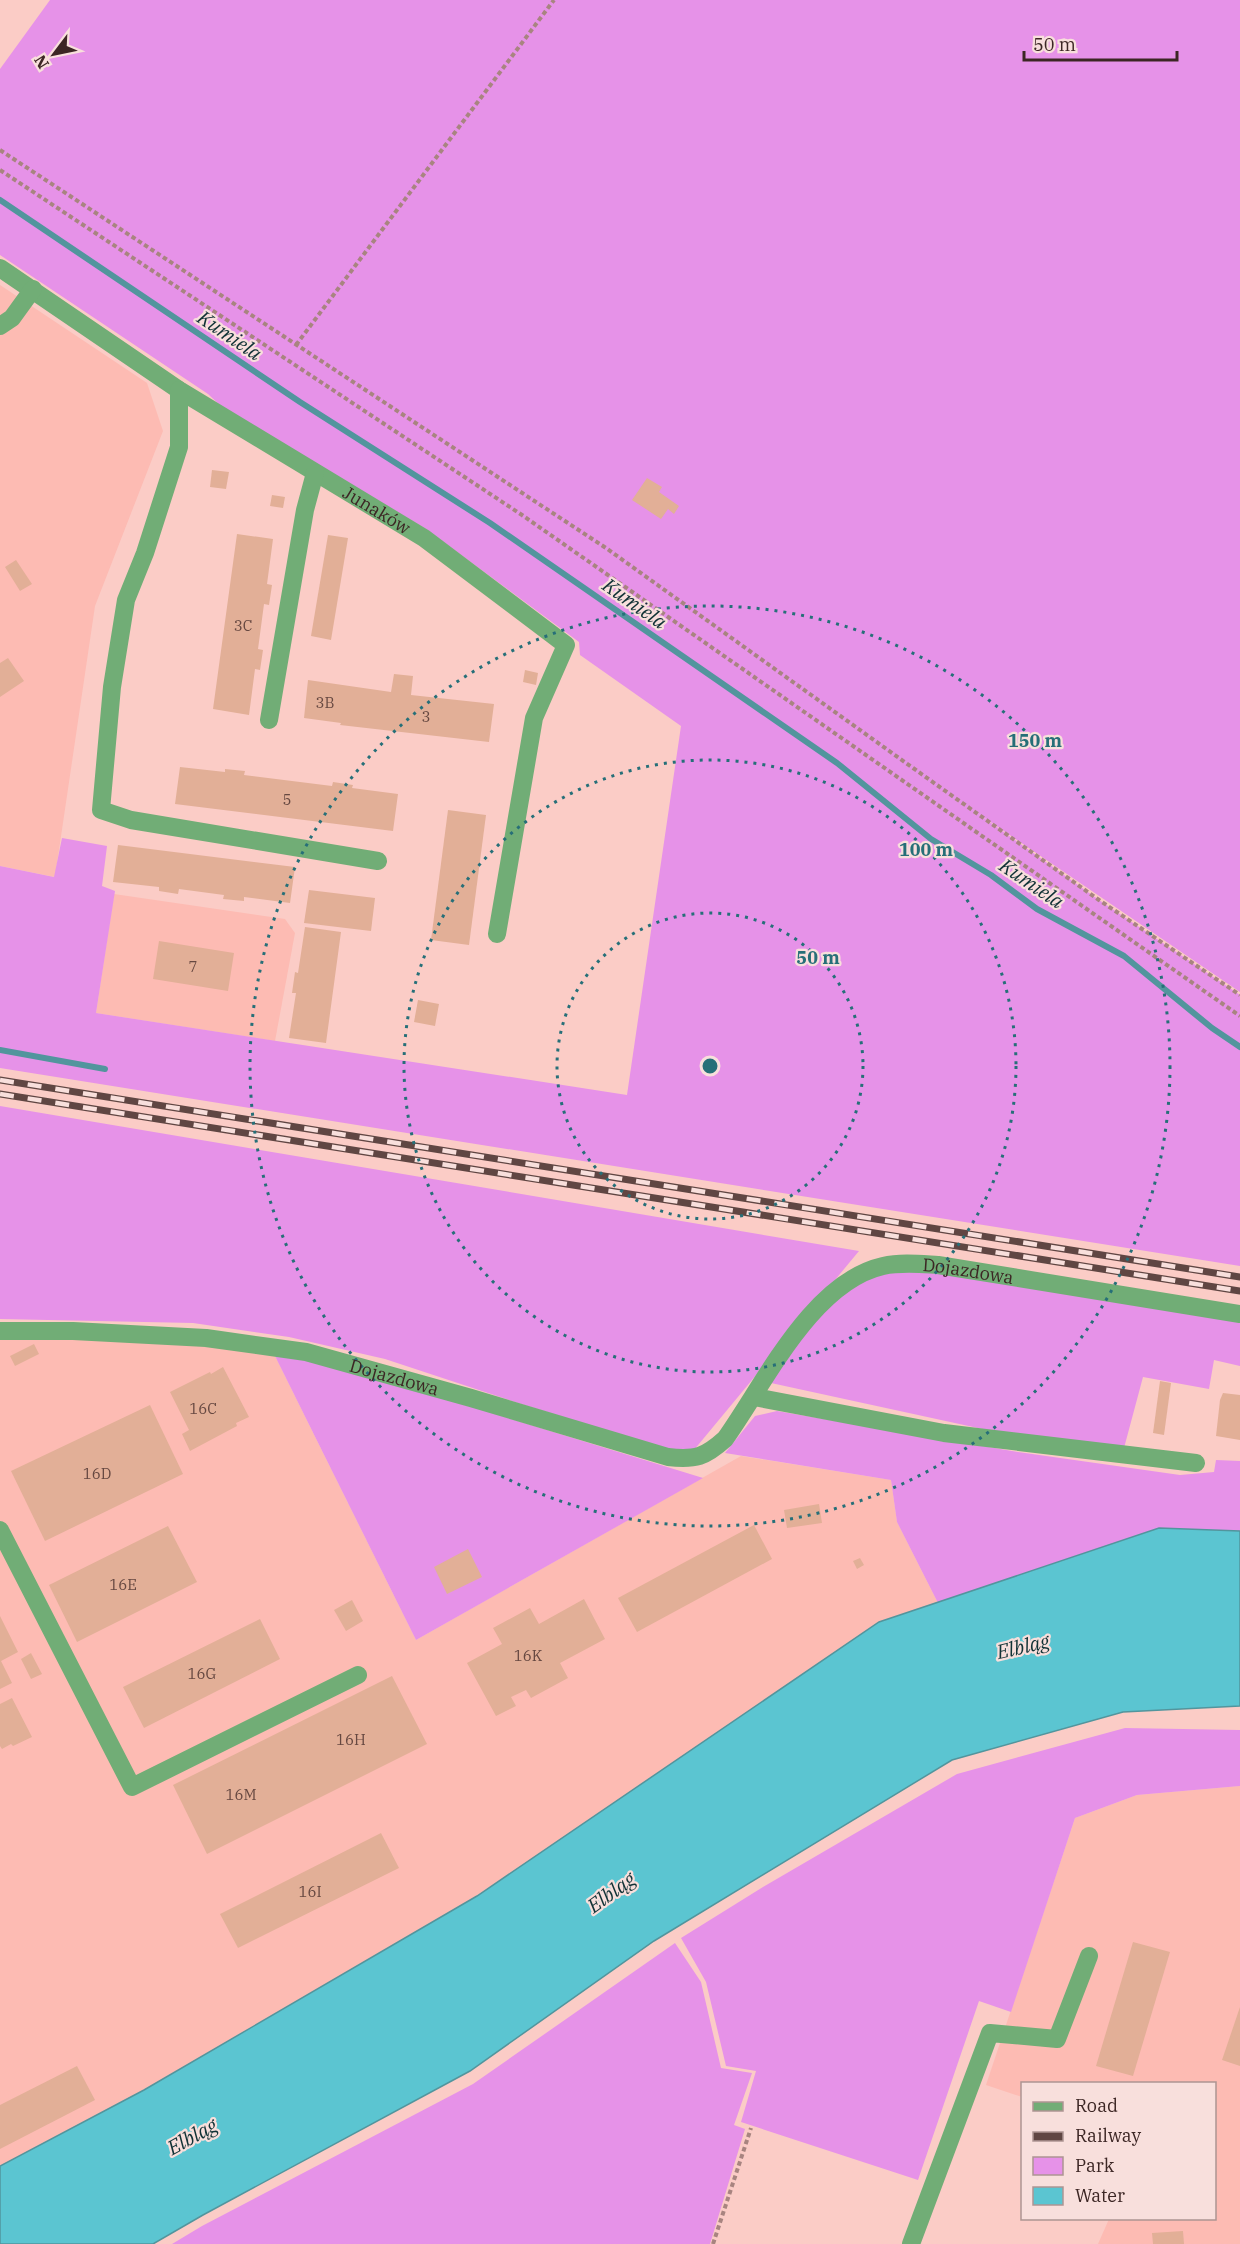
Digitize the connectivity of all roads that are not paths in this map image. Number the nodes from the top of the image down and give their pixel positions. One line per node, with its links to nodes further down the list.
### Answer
1 (0, 268): 2 (street, Junaków)
2 (33, 289): 3 (street); 4 (street, Junaków)
3 (0, 326)
4 (178, 390): 5 (street, Junaków); 7 (street)
5 (315, 473): 6 (street); 8 (street, Junaków)
6 (269, 720)
7 (378, 861)
8 (497, 934)
9 (1240, 1314): 11 (street, Dojazdowa)
10 (0, 1332): 11 (street, Dojazdowa)
11 (754, 1397): 12 (street)
12 (1196, 1463)
13 (0, 1530): 14 (street)
14 (358, 1675)
15 (1089, 1956): 16 (street)
16 (911, 2244)

